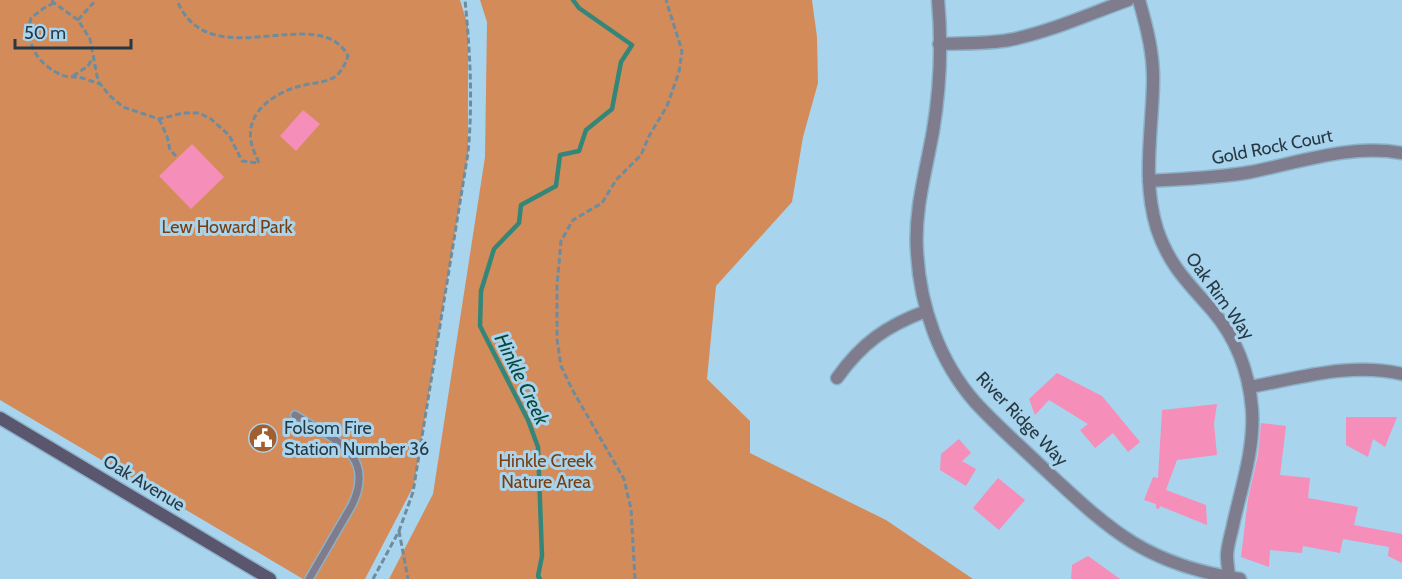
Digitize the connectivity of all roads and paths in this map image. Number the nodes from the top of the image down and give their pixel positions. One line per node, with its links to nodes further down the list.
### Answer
1 (96, 0): 9 (path)
2 (177, 0): 14 (path)
3 (465, 0): 24 (path)
4 (666, 0): 30 (path)
5 (938, 0): 10 (street, River Ridge Way)
6 (1128, 0): 10 (street)
7 (1139, 0): 17 (street, Oak Rim Way)
8 (53, 2): 9 (path); 12 (path)
9 (78, 20): 11 (path)
10 (939, 44): 18 (street, River Ridge Way)
11 (93, 58): 12 (path); 13 (path)
12 (70, 77): 13 (path)
13 (100, 84): 14 (path)
14 (159, 119): 16 (path)
15 (1402, 153): 17 (street, Gold Rock Court)
16 (176, 156)
17 (1149, 181): 21 (street, Oak Rim Way)
18 (926, 311): 20 (street); 25 (street, River Ridge Way)
19 (1402, 374): 21 (street)
20 (837, 378)
21 (1250, 387): 25 (street, Oak Rim Way)
22 (295, 415): 27 (lane)
23 (0, 418): 26 (main road, Oak Avenue)
24 (399, 531): 28 (path); 29 (path)
25 (1233, 578)
26 (270, 579)
27 (309, 579)
28 (373, 579)
29 (408, 579)
30 (635, 579)

